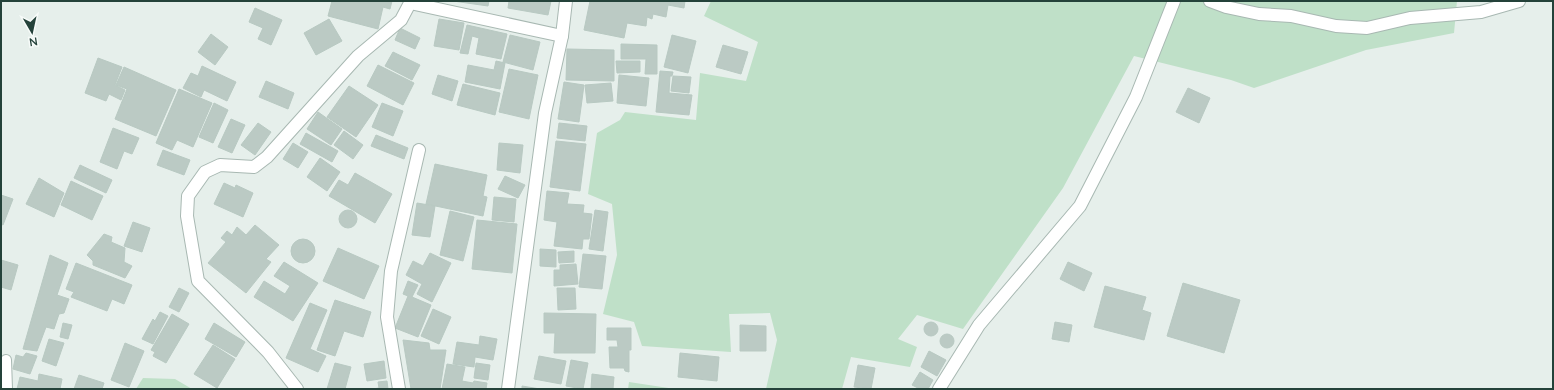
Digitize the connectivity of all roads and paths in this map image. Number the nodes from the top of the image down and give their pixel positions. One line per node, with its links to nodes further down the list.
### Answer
1 (566, 1): 6 (street)
2 (1174, 1): 13 (street)
3 (1210, 1): 4 (street)
4 (1519, 1)
5 (410, 2): 6 (street); 10 (street)
6 (562, 36): 12 (street)
7 (419, 150): 11 (street)
8 (6, 360): 9 (lane)
9 (6, 389)
10 (297, 389)
11 (399, 389)
12 (508, 389)
13 (939, 389)

